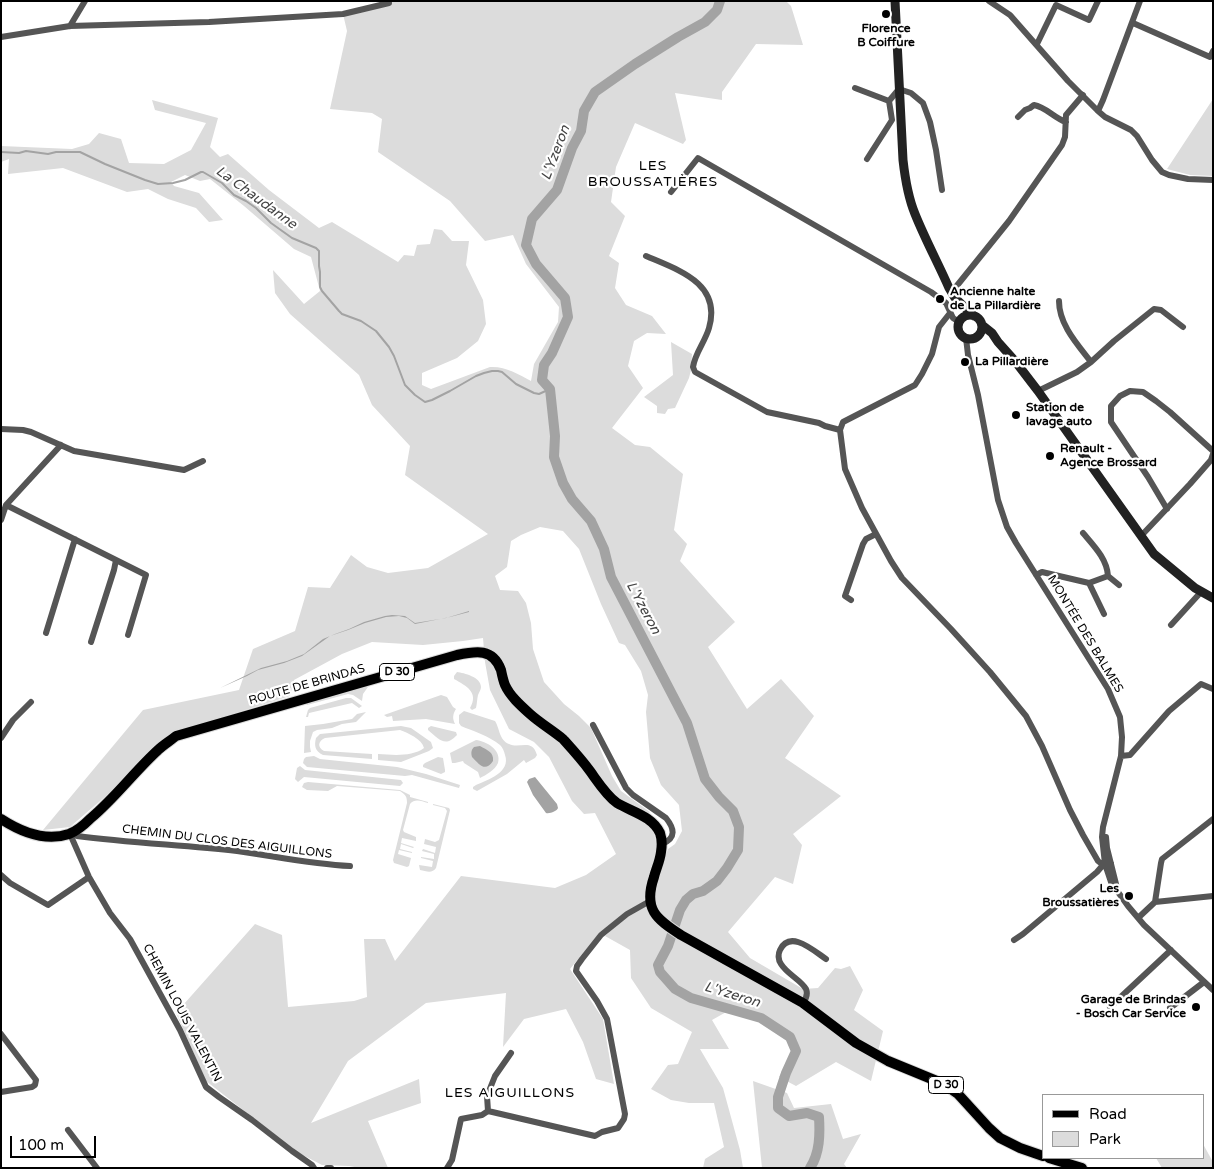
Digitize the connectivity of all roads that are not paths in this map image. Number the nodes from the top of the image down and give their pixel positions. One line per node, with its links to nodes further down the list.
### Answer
1 (86, 1): 8 (street)
2 (895, 1): 13 (main road)
3 (989, 1): 10 (street)
4 (1098, 1): 10 (street)
5 (1140, 1): 7 (street)
6 (389, 3): 8 (street)
7 (1133, 23): 11 (street); 16 (street)
8 (70, 26): 9 (street)
9 (1, 37)
10 (1037, 44): 14 (street)
11 (1213, 51)
12 (855, 88): 15 (street)
13 (899, 89): 15 (street); 21 (street); 24 (main road)
14 (1083, 95): 16 (street); 18 (street)
15 (889, 101): 19 (street)
16 (1098, 111): 20 (street)
17 (1018, 117): 18 (street)
18 (1066, 122): 24 (street)
19 (867, 159)
20 (1213, 180)
21 (942, 190)
22 (671, 192): 26 (street)
23 (646, 256): 37 (street)
24 (953, 295): 27 (main road); 28 (main road)
25 (1058, 301): 34 (street)
26 (950, 313): 28 (street); 37 (street)
27 (974, 316): 28 (main road); 29 (main road)
28 (960, 320): 32 (main road)
29 (982, 325): 31 (main road); 33 (main road)
30 (1184, 326): 34 (street)
31 (978, 335): 32 (main road); 33 (main road)
32 (966, 338): 49 (street, MONTÉE DES BALMES)
33 (998, 342): 35 (main road)
34 (1092, 362): 35 (street)
35 (1038, 391): 46 (main road)
36 (1, 429): 38 (street)
37 (840, 430): 45 (street)
38 (61, 445): 40 (street); 41 (street)
39 (1213, 452): 42 (street); 42 (street)
40 (203, 461)
41 (6, 505): 43 (street); 47 (street)
42 (1167, 509): 46 (street)
43 (1, 520)
44 (1084, 533): 50 (street)
45 (876, 534): 55 (street); 70 (street)
46 (1141, 536): 53 (main road)
47 (75, 539): 48 (street); 58 (street)
48 (116, 560): 59 (street); 60 (street)
49 (1036, 575): 51 (street, MONTÉE DES BALMES); 65 (street, MONTÉE DES BALMES)
50 (1108, 576): 51 (street); 52 (street)
51 (1089, 583): 56 (street)
52 (1119, 585)
53 (1201, 592): 54 (main road); 57 (street)
54 (1213, 598)
55 (851, 600)
56 (1104, 614)
57 (1171, 626)
58 (46, 633)
59 (128, 635)
60 (91, 642)
61 (1213, 689): 65 (street)
62 (31, 702): 64 (street)
63 (593, 725): 69 (street)
64 (1, 738)
65 (1121, 756): 70 (street, MONTÉE DES BALMES)
66 (1, 819): 68 (main road)
67 (1213, 819): 76 (street)
68 (72, 833): 69 (main road, ROUTE DE BRINDAS / D 30); 71 (street, CHEMIN DU CLOS DES AIGUILLONS); 73 (street, CHEMIN LOUIS VALENTIN)
69 (662, 844): 75 (main road)
70 (1106, 864): 77 (street); 78 (street)
71 (350, 866)
72 (1, 876): 73 (street)
73 (89, 876): 94 (street, CHEMIN LOUIS VALENTIN)
74 (1213, 896): 76 (street)
75 (650, 901): 83 (main road, D 30); 89 (street)
76 (1155, 902): 77 (street)
77 (1138, 918): 79 (street)
78 (1014, 940)
79 (1171, 950): 81 (street); 84 (street)
80 (826, 959): 83 (street)
81 (1204, 982): 82 (street); 85 (street)
82 (1213, 990)
83 (804, 1004): 91 (main road, D 30)
84 (1110, 1007)
85 (1170, 1008)
86 (1, 1034): 88 (street)
87 (511, 1054): 89 (street)
88 (1, 1092)
89 (488, 1111): 95 (street)
90 (68, 1130): 93 (street)
91 (1042, 1156)
92 (1052, 1159): 96 (main road)
93 (97, 1168)
94 (314, 1168)
95 (446, 1168)
96 (1082, 1168)

